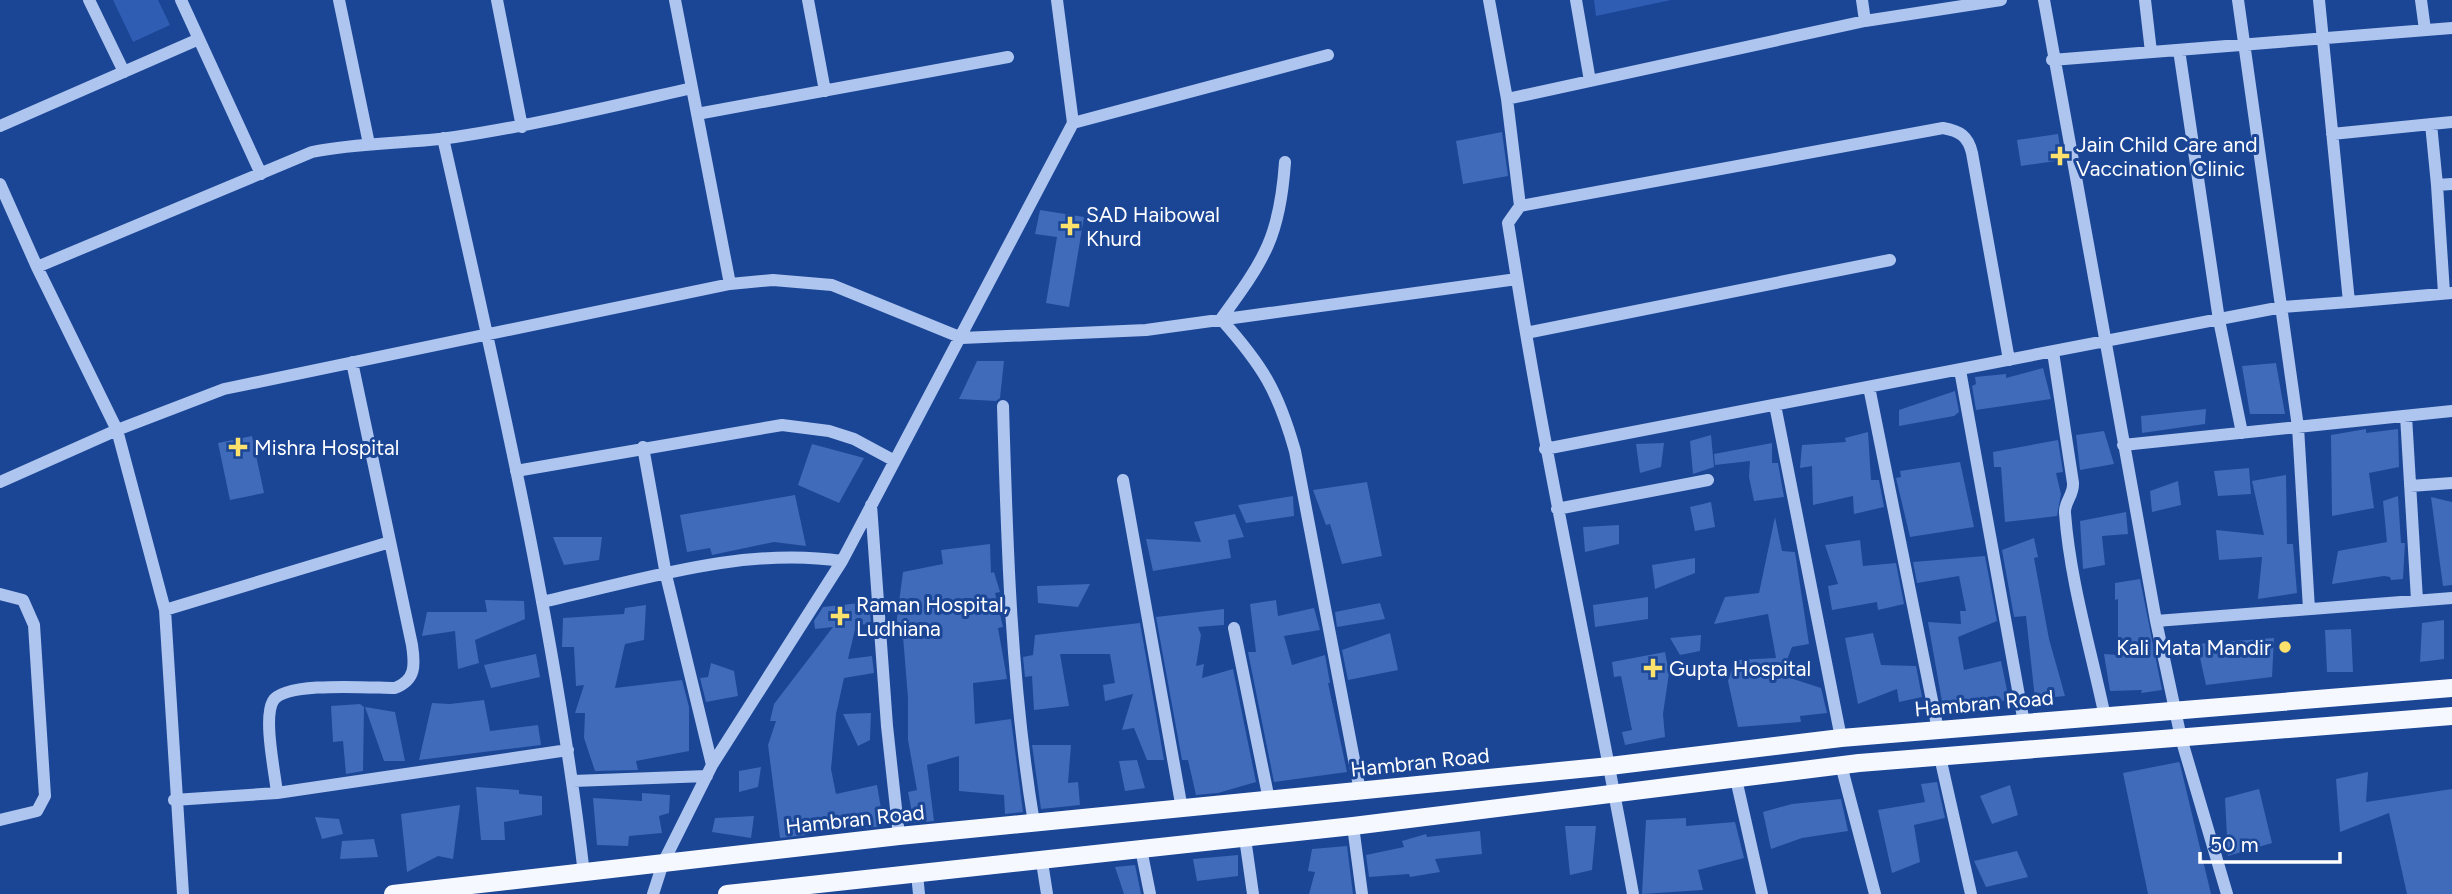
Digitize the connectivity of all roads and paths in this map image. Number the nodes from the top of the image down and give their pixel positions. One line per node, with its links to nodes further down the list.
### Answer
1 (89, 0): 28 (street)
2 (181, 0): 21 (street)
3 (340, 0): 41 (street)
4 (497, 0): 38 (street)
5 (675, 0): 30 (street)
6 (808, 0): 31 (street)
7 (1058, 0): 35 (street)
8 (1489, 0): 32 (street)
9 (1576, 0): 29 (street)
10 (1862, 0): 17 (street)
11 (2001, 0): 17 (street)
12 (2044, 0): 27 (street)
13 (2145, 0): 24 (street)
14 (2238, 0): 22 (street)
15 (2319, 0): 20 (street)
16 (2421, 0): 19 (street)
17 (1865, 21): 29 (street)
18 (2452, 28): 19 (street)
19 (2425, 30): 20 (street)
20 (2321, 38): 22 (street); 39 (street)
21 (199, 40): 28 (street); 43 (street)
22 (2242, 45): 23 (street); 54 (street)
23 (2179, 50): 24 (street); 56 (street)
24 (2151, 52): 27 (street)
25 (1328, 55): 35 (street)
26 (1008, 57): 31 (street)
27 (2052, 60): 60 (street)
28 (124, 72): 37 (street)
29 (1590, 81): 32 (street)
30 (692, 88): 33 (street); 38 (street)
31 (825, 90): 33 (street)
32 (1507, 99): 47 (street)
33 (697, 114): 51 (street)
34 (2452, 122): 36 (street)
35 (1073, 124): 59 (street)
36 (2431, 124): 39 (street); 46 (street)
37 (0, 125)
38 (522, 127): 40 (street)
39 (2332, 134): 53 (street)
40 (443, 138): 41 (street); 58 (street)
41 (369, 144): 43 (street)
42 (1285, 162): 55 (street)
43 (261, 174): 49 (street)
44 (0, 184): 49 (street)
45 (2452, 184): 46 (street)
46 (2437, 185): 52 (street)
47 (1520, 206): 50 (street); 62 (street)
48 (1890, 260): 57 (street)
49 (37, 267): 71 (street)
50 (1517, 279): 55 (street); 57 (street)
51 (730, 284): 58 (street); 59 (street)
52 (2448, 293): 53 (street)
53 (2350, 302): 54 (street)
54 (2282, 307): 56 (street); 70 (street)
55 (1221, 319): 59 (street); 111 (street)
56 (2219, 320): 60 (street); 72 (street)
57 (1526, 333): 75 (street)
58 (487, 334): 63 (street); 77 (street)
59 (962, 338): 76 (street)
60 (2104, 342): 61 (street); 73 (street)
61 (2053, 352): 62 (street); 99 (street)
62 (2009, 360): 64 (street)
63 (352, 362): 71 (street); 85 (street)
64 (1960, 370): 65 (street); 100 (street)
65 (1869, 387): 66 (street); 101 (street)
66 (1775, 405): 75 (street); 102 (street)
67 (1003, 406): 118 (street)
68 (2452, 411): 69 (street)
69 (2406, 416): 70 (street); 82 (street)
70 (2298, 427): 72 (street); 92 (street)
71 (117, 430): 80 (street); 93 (street)
72 (2242, 433): 73 (street)
73 (2123, 445): 94 (street)
74 (643, 447): 76 (street); 77 (street); 87 (street)
75 (1545, 449): 84 (street)
76 (893, 460): 83 (street)
77 (516, 471): 91 (street)
78 (1123, 480): 116 (street)
79 (1708, 480): 84 (street)
80 (0, 482)
81 (2452, 483): 82 (street)
82 (2410, 486): 90 (street)
83 (871, 503): 86 (street); 120 (street)
84 (1557, 509): 107 (street)
85 (390, 542): 93 (street); 112 (street)
86 (842, 561): 87 (street); 108 (street)
87 (666, 575): 91 (street); 108 (street)
88 (0, 594): 117 (street)
89 (2452, 598): 90 (street)
90 (2417, 600): 92 (street)
91 (542, 602): 104 (street)
92 (2309, 609): 94 (street)
93 (165, 610): 114 (street)
94 (2156, 621): 97 (street)
95 (1234, 628): 115 (street)
96 (2452, 688): 97 (main road, Hambran Road)
97 (2175, 711): 99 (main road, Hambran Road); 103 (street)
98 (2452, 716): 103 (main road)
99 (2105, 717): 100 (main road, Hambran Road)
100 (2024, 723): 101 (main road, Hambran Road)
101 (1938, 730): 102 (main road, Hambran Road)
102 (1841, 738): 107 (main road, Hambran Road)
103 (2181, 738): 105 (main road); 140 (street)
104 (568, 750): 110 (street); 112 (street)
105 (1940, 757): 106 (main road); 139 (street)
106 (1841, 765): 109 (main road); 138 (street)
107 (1610, 766): 111 (main road, Hambran Road); 113 (street)
108 (710, 770): 110 (street); 124 (street)
109 (1736, 779): 113 (main road); 137 (street)
110 (573, 781): 125 (street)
111 (1360, 792): 115 (main road, Hambran Road)
112 (277, 793): 114 (street)
113 (1615, 796): 119 (main road); 136 (street)
114 (174, 800): 127 (street)
115 (1269, 800): 116 (main road, Hambran Road)
116 (1182, 809): 118 (main road, Hambran Road)
117 (0, 820)
118 (1034, 823): 120 (main road, Hambran Road)
119 (1353, 827): 121 (main road); 135 (street)
120 (899, 836): 124 (main road, Hambran Road)
121 (1245, 838): 122 (main road); 134 (street)
122 (1141, 849): 123 (main road); 133 (street)
123 (1042, 862): 126 (main road); 132 (street)
124 (663, 863): 125 (main road, Hambran Road); 129 (street)
125 (584, 874): 128 (main road, Hambran Road)
126 (917, 874): 130 (main road); 131 (street)
127 (183, 894)
128 (393, 894)
129 (653, 894)
130 (727, 894)
131 (919, 894)
132 (1047, 894)
133 (1150, 894)
134 (1253, 894)
135 (1362, 894)
136 (1633, 894)
137 (1762, 894)
138 (1875, 894)
139 (1971, 894)
140 (2227, 894)

